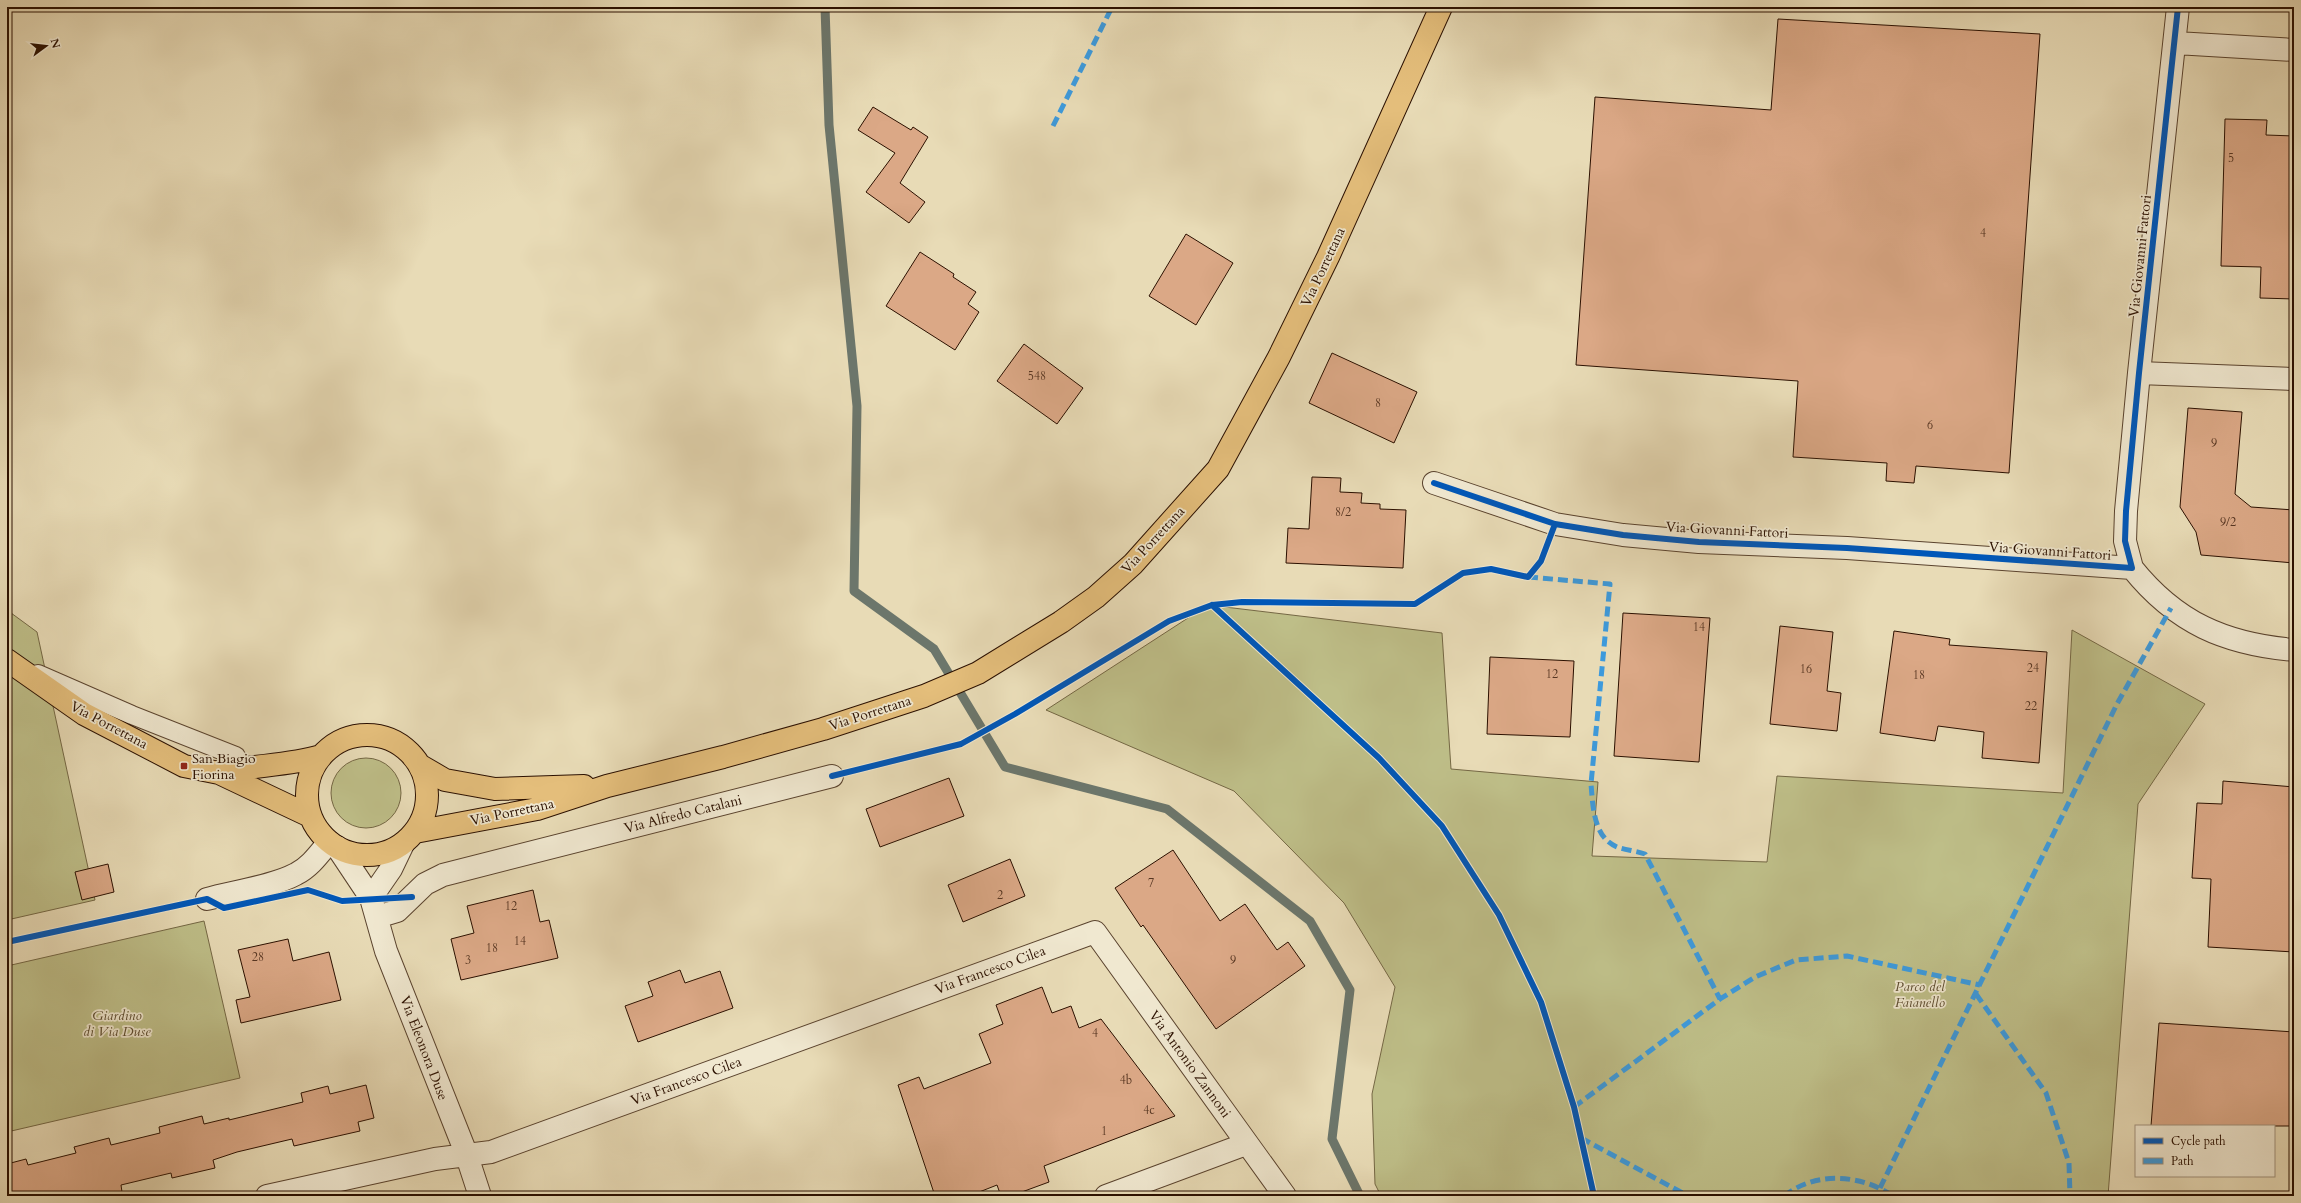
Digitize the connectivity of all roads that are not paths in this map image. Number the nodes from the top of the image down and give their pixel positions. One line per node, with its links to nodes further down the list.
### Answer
1 (1441, 7): 16 (main road, Via Porrettana)
2 (2178, 7): 3 (street, Via Giovanni Fattori)
3 (2176, 43): 4 (street); 5 (street, Via Giovanni Fattori)
4 (2294, 50)
5 (2139, 373): 6 (street); 8 (street, Via Giovanni Fattori)
6 (2294, 379)
7 (1434, 483): 8 (street, Via Giovanni Fattori)
8 (2132, 568): 9 (street)
9 (2294, 650)
10 (8, 661): 13 (lane); 14 (main road, Via Porrettana)
11 (321, 756): 12 (main road, Via Porrettana); 13 (main road, Via Porrettana); 17 (main road, Via Porrettana)
12 (421, 766): 16 (main road, Via Porrettana); 18 (main road, Via Porrettana)
13 (241, 768): 14 (main road, Via Porrettana)
14 (218, 773): 17 (main road, Via Porrettana)
15 (832, 776): 21 (street, Via Alfredo Catalani)
16 (607, 786): 18 (main road, Via Porrettana)
17 (310, 816): 19 (main road, Via Porrettana)
18 (409, 838): 19 (main road, Via Porrettana); 21 (street)
19 (333, 845): 20 (street); 21 (street, Via Eleonora Duse)
20 (207, 899)
21 (374, 908): 24 (street, Via Eleonora Duse)
22 (1095, 932): 23 (street, Via Antonio Zannoni); 24 (street, Via Francesco Cilea)
23 (1246, 1144): 27 (street); 28 (street, Via Antonio Zannoni)
24 (466, 1154): 25 (street, Via Francesco Cilea); 26 (street, Via Eleonora Duse)
25 (268, 1196)
26 (480, 1196)
27 (1106, 1196)
28 (1285, 1196)

